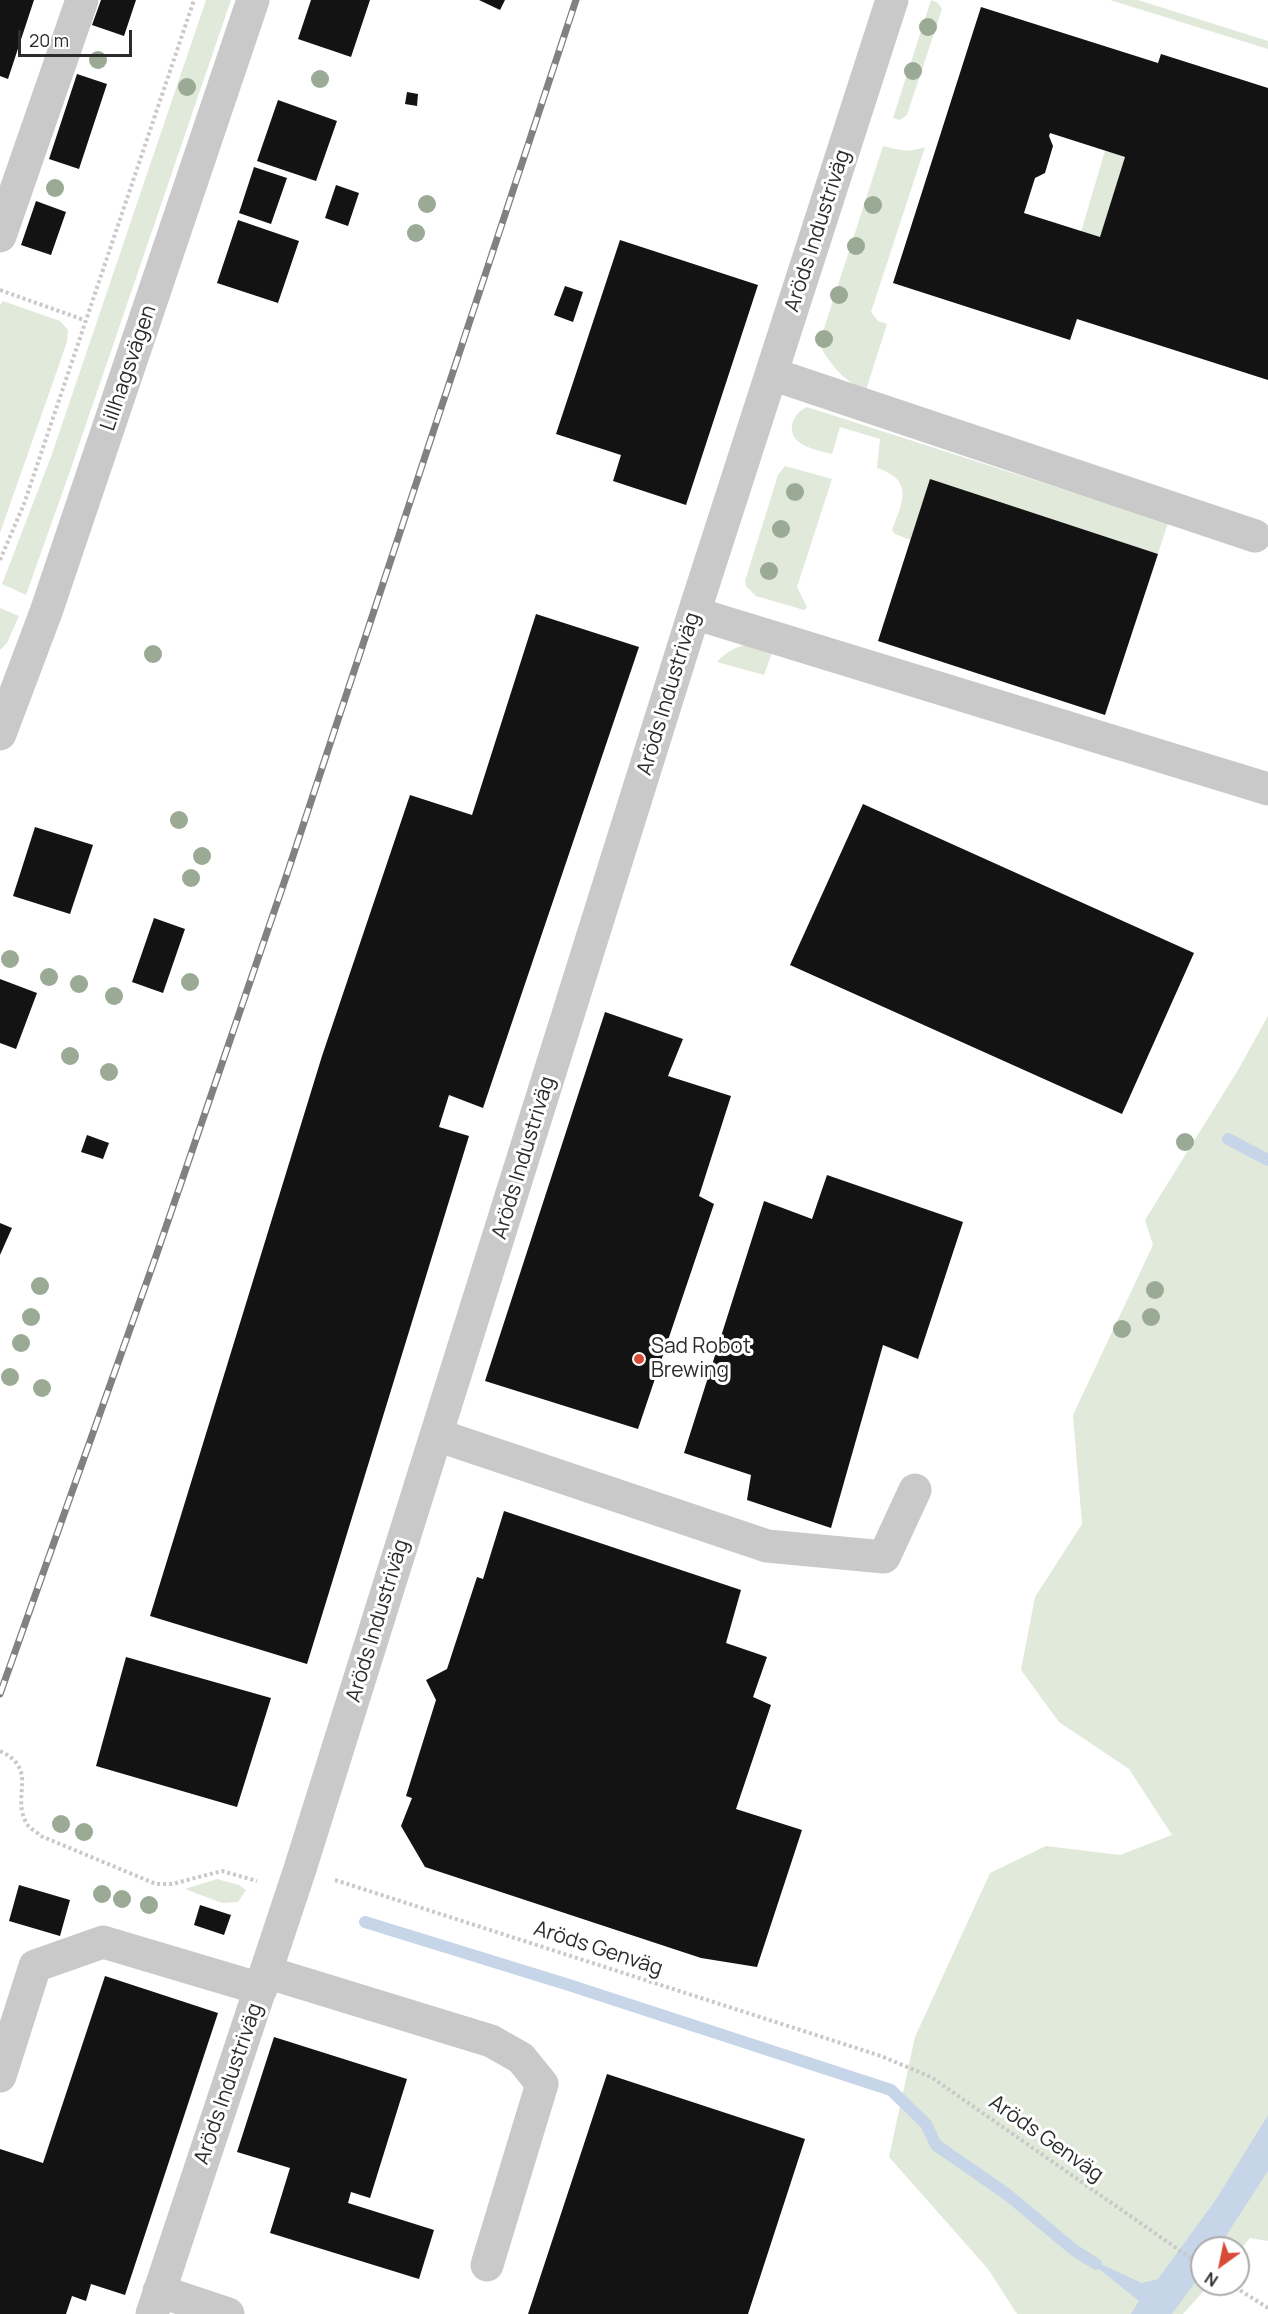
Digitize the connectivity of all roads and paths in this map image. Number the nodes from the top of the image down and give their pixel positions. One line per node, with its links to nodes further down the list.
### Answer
1 (82, 0): 5 (street)
2 (194, 0): 7 (path)
3 (253, 0): 12 (street, Lillhagsvägen)
4 (892, 0): 8 (street, Aröds Industriväg)
5 (0, 236)
6 (0, 290): 7 (path)
7 (84, 320): 10 (path)
8 (772, 374): 9 (street); 11 (street, Aröds Industriväg)
9 (1255, 536)
10 (0, 560)
11 (694, 613): 13 (street); 14 (street, Aröds Industriväg)
12 (4, 713)
13 (1268, 789)
14 (437, 1435): 15 (street); 17 (street, Aröds Industriväg)
15 (915, 1490)
16 (0, 1750): 17 (path)
17 (300, 1869): 18 (street, Aröds Industriväg); 20 (path, Aröds Genväg)
18 (263, 1980): 19 (street); 21 (street); 23 (street, Aröds Industriväg)
19 (0, 2076)
20 (1190, 2258)
21 (488, 2265)
22 (1249, 2296): 24 (path)
23 (155, 2302): 25 (street)
24 (1268, 2308)
25 (228, 2314)

